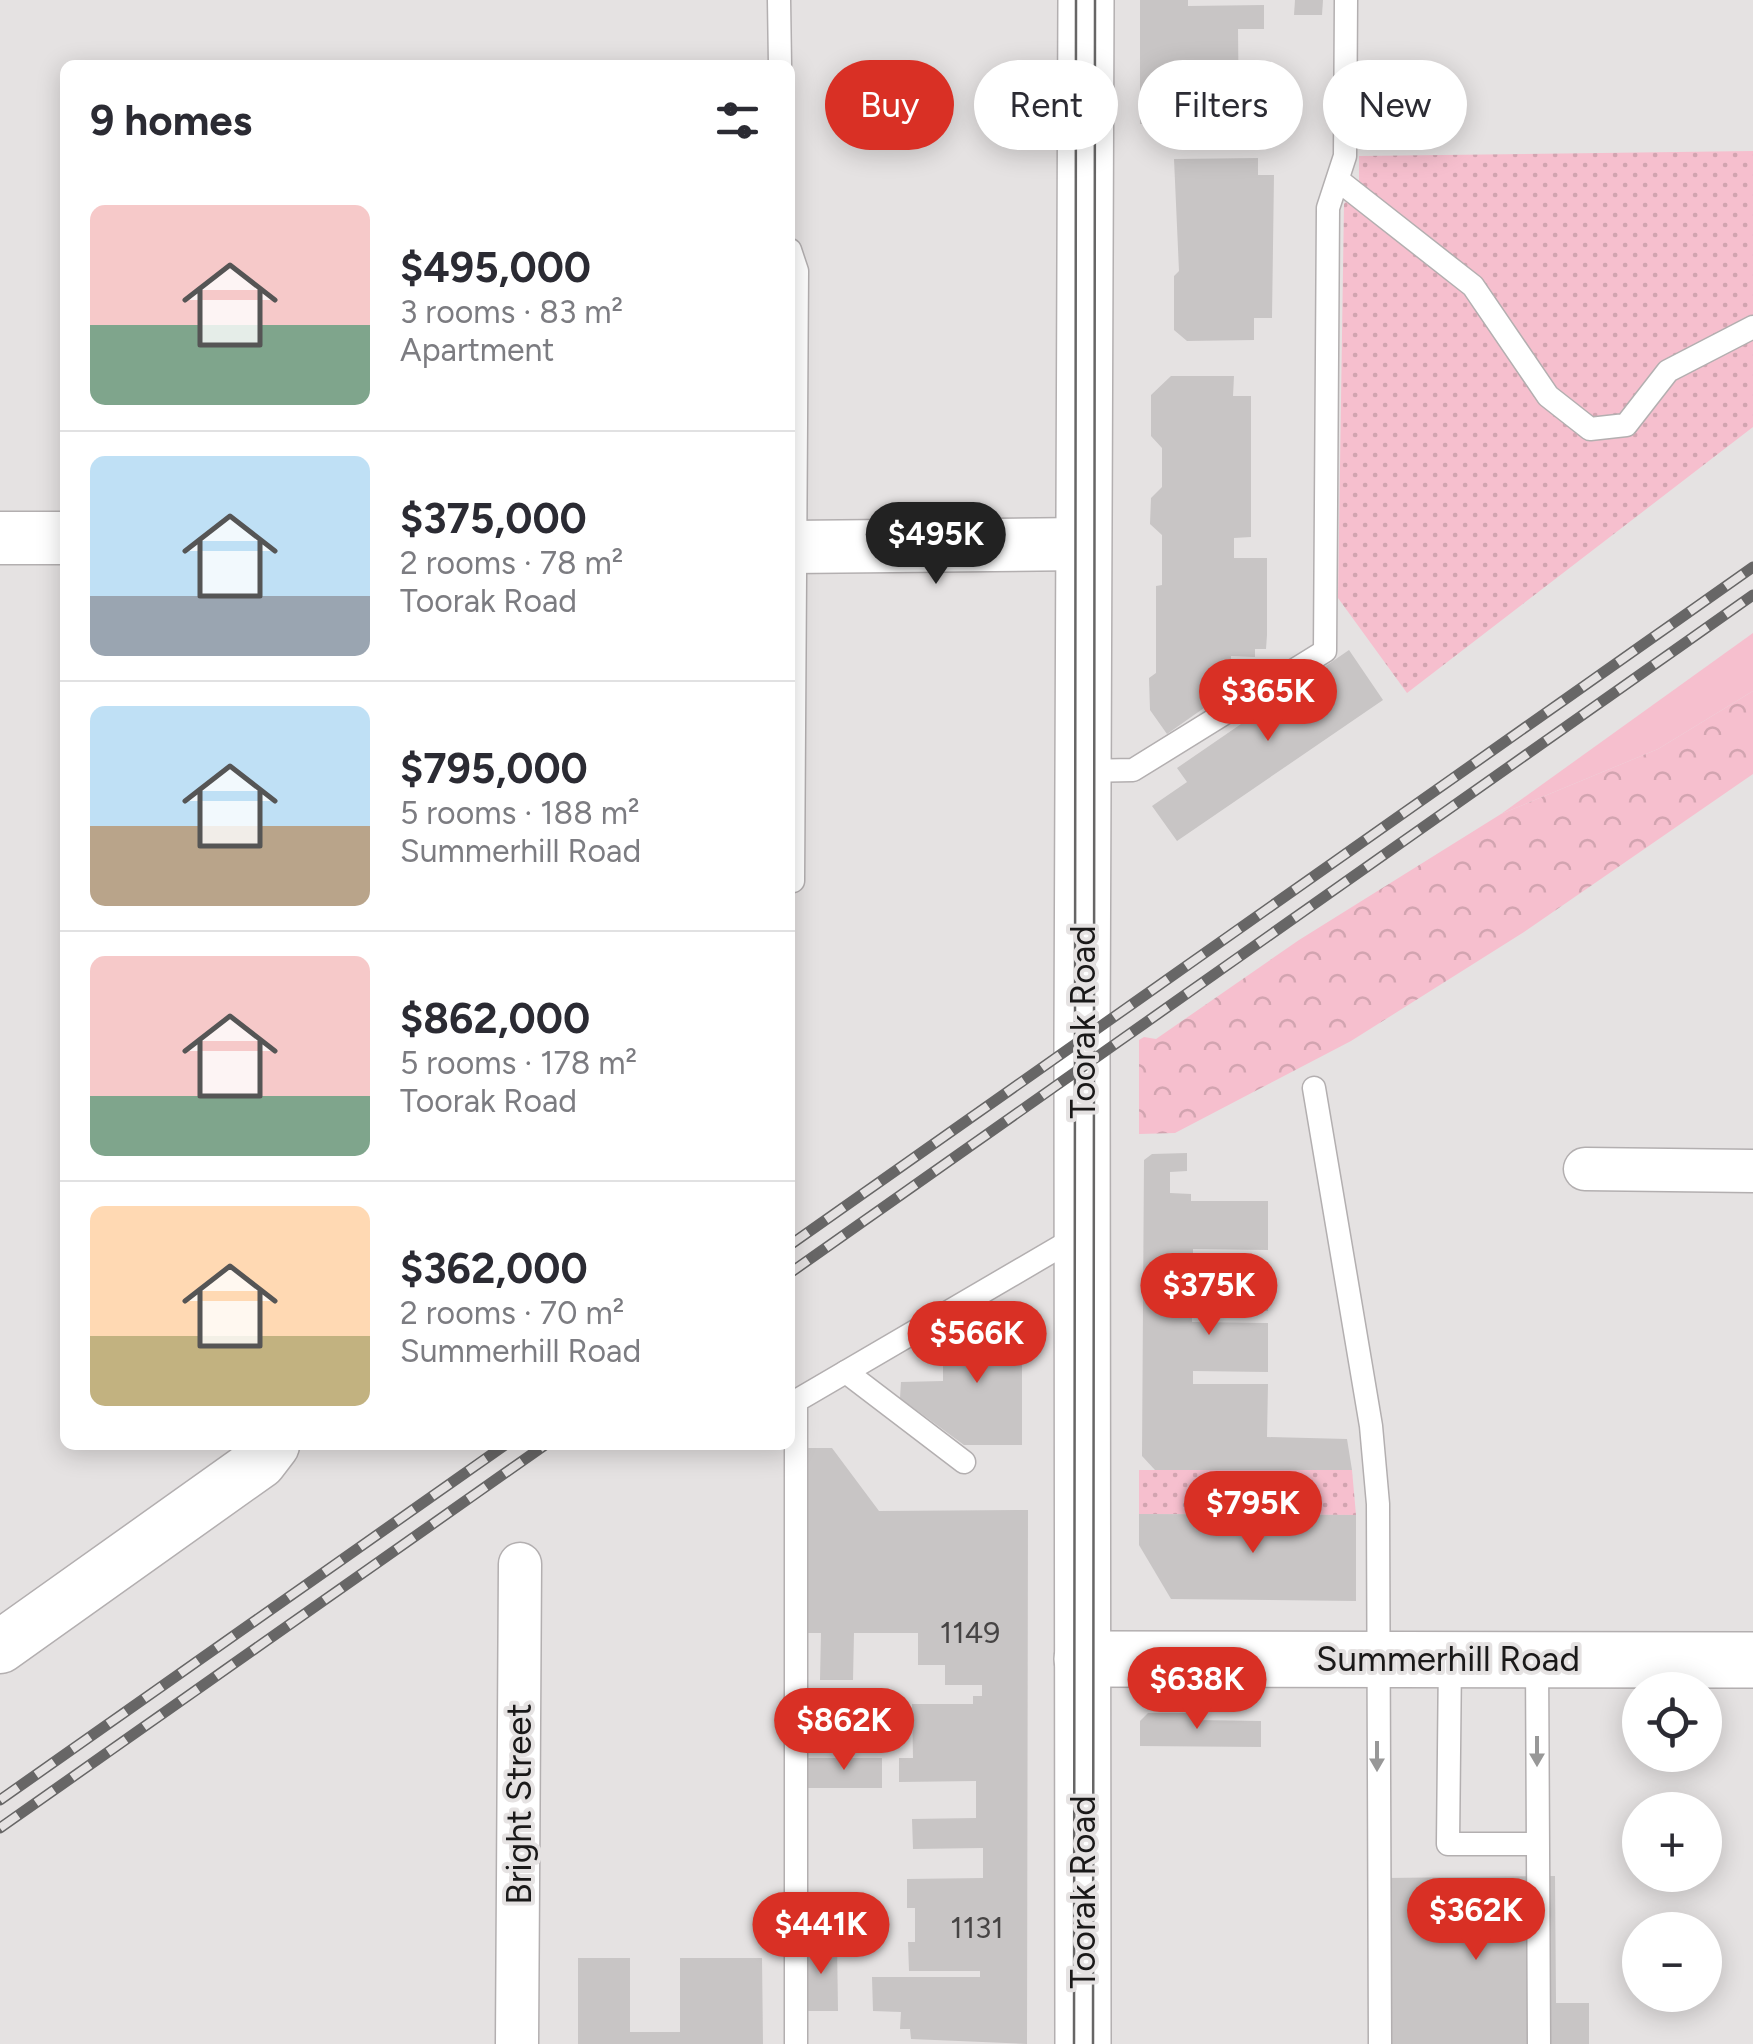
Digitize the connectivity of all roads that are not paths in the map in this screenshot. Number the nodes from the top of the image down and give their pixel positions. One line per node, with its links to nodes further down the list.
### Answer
1 (780, 0): 4 (lane)
2 (1086, 0): 11 (main road, Toorak Road)
3 (1346, 0): 5 (lane)
4 (780, 60)
5 (1338, 180): 7 (lane); 13 (lane)
6 (795, 263): 8 (lane)
7 (1753, 327)
8 (795, 409)
9 (0, 538): 10 (street)
10 (60, 538)
11 (1084, 544): 12 (street); 13 (main road, Toorak Road)
12 (795, 547)
13 (1083, 771): 17 (main road, Toorak Road)
14 (1314, 1088): 23 (lane)
15 (1585, 1170): 16 (street)
16 (1753, 1171)
17 (1083, 1233): 18 (lane); 26 (main road, Toorak Road)
18 (846, 1372): 20 (lane); 30 (lane)
19 (269, 1450): 22 (street)
20 (964, 1462)
21 (520, 1564): 29 (street, Bright Street)
22 (0, 1647)
23 (1378, 1658): 24 (main road, Summerhill Road); 26 (main road, Summerhill Road); 32 (lane, one-way to 32)
24 (1450, 1658): 25 (main road, Summerhill Road); 28 (lane)
25 (1537, 1658): 27 (main road, Summerhill Road); 28 (lane, one-way to 28)
26 (1082, 1659): 31 (main road, Toorak Road)
27 (1753, 1660)
28 (1536, 1844): 33 (lane)
29 (518, 2044)
30 (796, 2044)
31 (1083, 2044)
32 (1380, 2044)
33 (1540, 2044)

